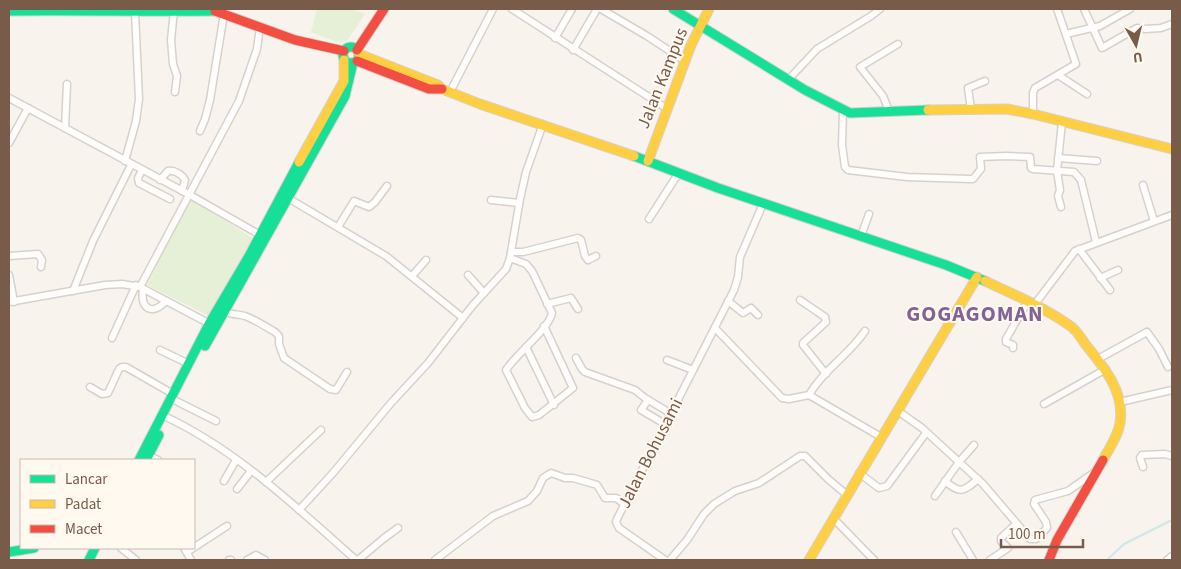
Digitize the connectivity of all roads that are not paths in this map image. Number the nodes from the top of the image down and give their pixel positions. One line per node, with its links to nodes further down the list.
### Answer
1 (72, 9): 15 (main road); 19 (main road)
2 (241, 9): 20 (main road)
3 (377, 9): 29 (main road)
4 (384, 9): 29 (main road)
5 (493, 9): 35 (street)
6 (512, 9): 26 (street)
7 (572, 9): 26 (street)
8 (599, 9): 28 (street); 30 (street)
9 (673, 9): 23 (main road)
10 (709, 9): 23 (main road, Jalan Kampus)
11 (880, 9): 32 (street)
12 (1056, 9): 25 (street)
13 (1084, 9): 24 (street)
14 (1130, 9): 24 (street)
15 (47, 10): 17 (main road)
16 (215, 10): 18 (main road); 20 (main road); 48 (street)
17 (9, 11)
18 (174, 11): 19 (main road); 36 (street)
19 (135, 12): 54 (street)
20 (238, 20): 22 (main road)
21 (1172, 24): 24 (street)
22 (260, 26): 29 (main road); 62 (street)
23 (700, 26): 30 (main road, Jalan Kampus); 32 (main road)
24 (1094, 28): 25 (street)
25 (1066, 34): 31 (street)
26 (556, 38): 28 (street)
27 (898, 44): 43 (street)
28 (573, 50): 40 (street)
29 (352, 55): 35 (main road); 63 (main road); 75 (main road)
30 (685, 61): 40 (main road, Jalan Kampus)
31 (1058, 75): 37 (street); 44 (street)
32 (788, 80): 42 (main road)
33 (985, 82): 41 (street)
34 (67, 84): 47 (street)
35 (446, 90): 46 (main road)
36 (175, 92)
37 (1087, 94)
38 (9, 98): 39 (street)
39 (28, 108): 47 (street); 49 (street)
40 (666, 108): 52 (main road, Jalan Kampus)
41 (971, 108): 43 (main road); 44 (main road)
42 (843, 111): 43 (main road); 56 (street)
43 (889, 111)
44 (1033, 114): 45 (main road)
45 (1062, 122): 50 (main road); 51 (street)
46 (543, 124): 52 (main road); 66 (street)
47 (64, 128): 54 (street)
48 (200, 131)
49 (9, 144)
50 (1172, 150)
51 (1058, 158): 53 (street); 56 (street)
52 (648, 160): 57 (main road)
53 (1097, 161)
54 (128, 163): 55 (street); 91 (street)
55 (142, 170): 58 (street); 64 (street)
56 (1057, 171): 68 (street); 76 (street)
57 (678, 174): 67 (main road); 71 (street)
58 (160, 180): 61 (street); 61 (street)
59 (1142, 185): 72 (street)
60 (387, 186): 73 (street)
61 (182, 191): 62 (street)
62 (190, 195): 75 (street); 89 (street)
63 (288, 198): 73 (street); 75 (main road)
64 (170, 199)
65 (491, 200): 66 (street)
66 (519, 203): 78 (street)
67 (763, 204): 74 (main road); 95 (street, Jalan Bohusami)
68 (1061, 207)
69 (869, 214): 74 (street)
70 (1172, 215): 72 (street)
71 (649, 219)
72 (1154, 221): 76 (street)
73 (338, 227): 86 (street)
74 (861, 236): 87 (main road)
75 (263, 237): 100 (main road); 103 (main road)
76 (1096, 242): 77 (street)
77 (1078, 249): 88 (street); 97 (street)
78 (511, 255): 80 (street); 92 (street); 98 (street)
79 (9, 256): 82 (street)
80 (596, 256)
81 (426, 260): 86 (street)
82 (41, 267)
83 (1118, 270): 88 (street)
84 (9, 275): 96 (street)
85 (468, 275): 92 (street)
86 (412, 276): 102 (street)
87 (977, 277): 97 (main road); 128 (main road)
88 (1100, 278): 90 (street)
89 (140, 287): 91 (street); 94 (street); 94 (street); 107 (street)
90 (1110, 290)
91 (73, 291): 96 (street)
92 (484, 293): 102 (street)
93 (800, 300): 119 (street)
94 (166, 301): 103 (street)
95 (728, 301): 101 (street); 105 (street, Jalan Bohusami)
96 (11, 302)
97 (1031, 303): 109 (street); 112 (main road)
98 (548, 304): 99 (street); 104 (street)
99 (578, 309)
100 (224, 311): 103 (main road); 118 (street)
101 (758, 315)
102 (463, 318): 154 (street)
103 (212, 326): 114 (main road); 123 (main road)
104 (544, 326): 108 (street); 126 (street)
105 (716, 328): 117 (street, Jalan Bohusami); 122 (street)
106 (865, 331): 119 (street)
107 (112, 338)
108 (526, 347): 126 (street); 126 (street)
109 (1012, 348)
110 (160, 350): 114 (street)
111 (576, 358): 124 (street)
112 (1098, 358): 115 (street); 116 (main road)
113 (667, 360): 117 (street)
114 (189, 364): 123 (main road)
115 (1168, 367)
116 (1106, 368): 125 (main road); 127 (street)
117 (693, 370): 129 (street, Jalan Bohusami)
118 (346, 372)
119 (826, 374): 122 (street)
120 (90, 387): 123 (street)
121 (1172, 390): 125 (street)
122 (809, 395): 135 (street)
123 (175, 397): 130 (main road); 131 (street)
124 (648, 400): 129 (street); 132 (street)
125 (1120, 402): 144 (main road)
126 (554, 404)
127 (1044, 404)
128 (898, 411): 134 (street); 135 (main road)
129 (670, 413): 132 (street, Jalan Bohusami)
130 (165, 417): 138 (main road); 139 (main road); 140 (street)
131 (216, 421)
132 (665, 424): 153 (street, Jalan Bohusami)
133 (320, 430): 149 (street)
134 (926, 433): 141 (street); 145 (street)
135 (881, 437): 145 (main road)
136 (974, 445): 141 (street)
137 (1172, 456): 142 (street)
138 (147, 458)
139 (140, 459)
140 (236, 460): 143 (street); 147 (street)
141 (958, 462): 146 (street); 148 (street)
142 (1143, 467)
143 (251, 471): 149 (street); 150 (street)
144 (1096, 471): 156 (street); 178 (main road)
145 (859, 473): 151 (main road)
146 (978, 480): 148 (street); 156 (street)
147 (224, 481)
148 (945, 481): 152 (street)
149 (266, 482): 154 (street)
150 (237, 489)
151 (847, 494): 155 (main road); 173 (street)
152 (935, 496)
153 (623, 503): 171 (street); 172 (street, Jalan Bohusami)
154 (299, 510): 170 (street)
155 (834, 518): 174 (main road); 175 (street)
156 (1016, 524): 177 (street)
157 (228, 526): 160 (street)
158 (398, 528): 170 (street)
159 (956, 532): 176 (street)
160 (195, 544)
161 (28, 549): 164 (main road)
162 (122, 549): 166 (street)
163 (185, 550): 167 (street)
164 (9, 552)
165 (1172, 556): 179 (street)
166 (136, 560)
167 (191, 560)
168 (246, 560): 169 (street)
169 (265, 560)
170 (357, 560)
171 (435, 560)
172 (666, 560)
173 (670, 560)
174 (809, 560)
175 (874, 560)
176 (973, 560)
177 (990, 560)
178 (1048, 560)
179 (1167, 560)

